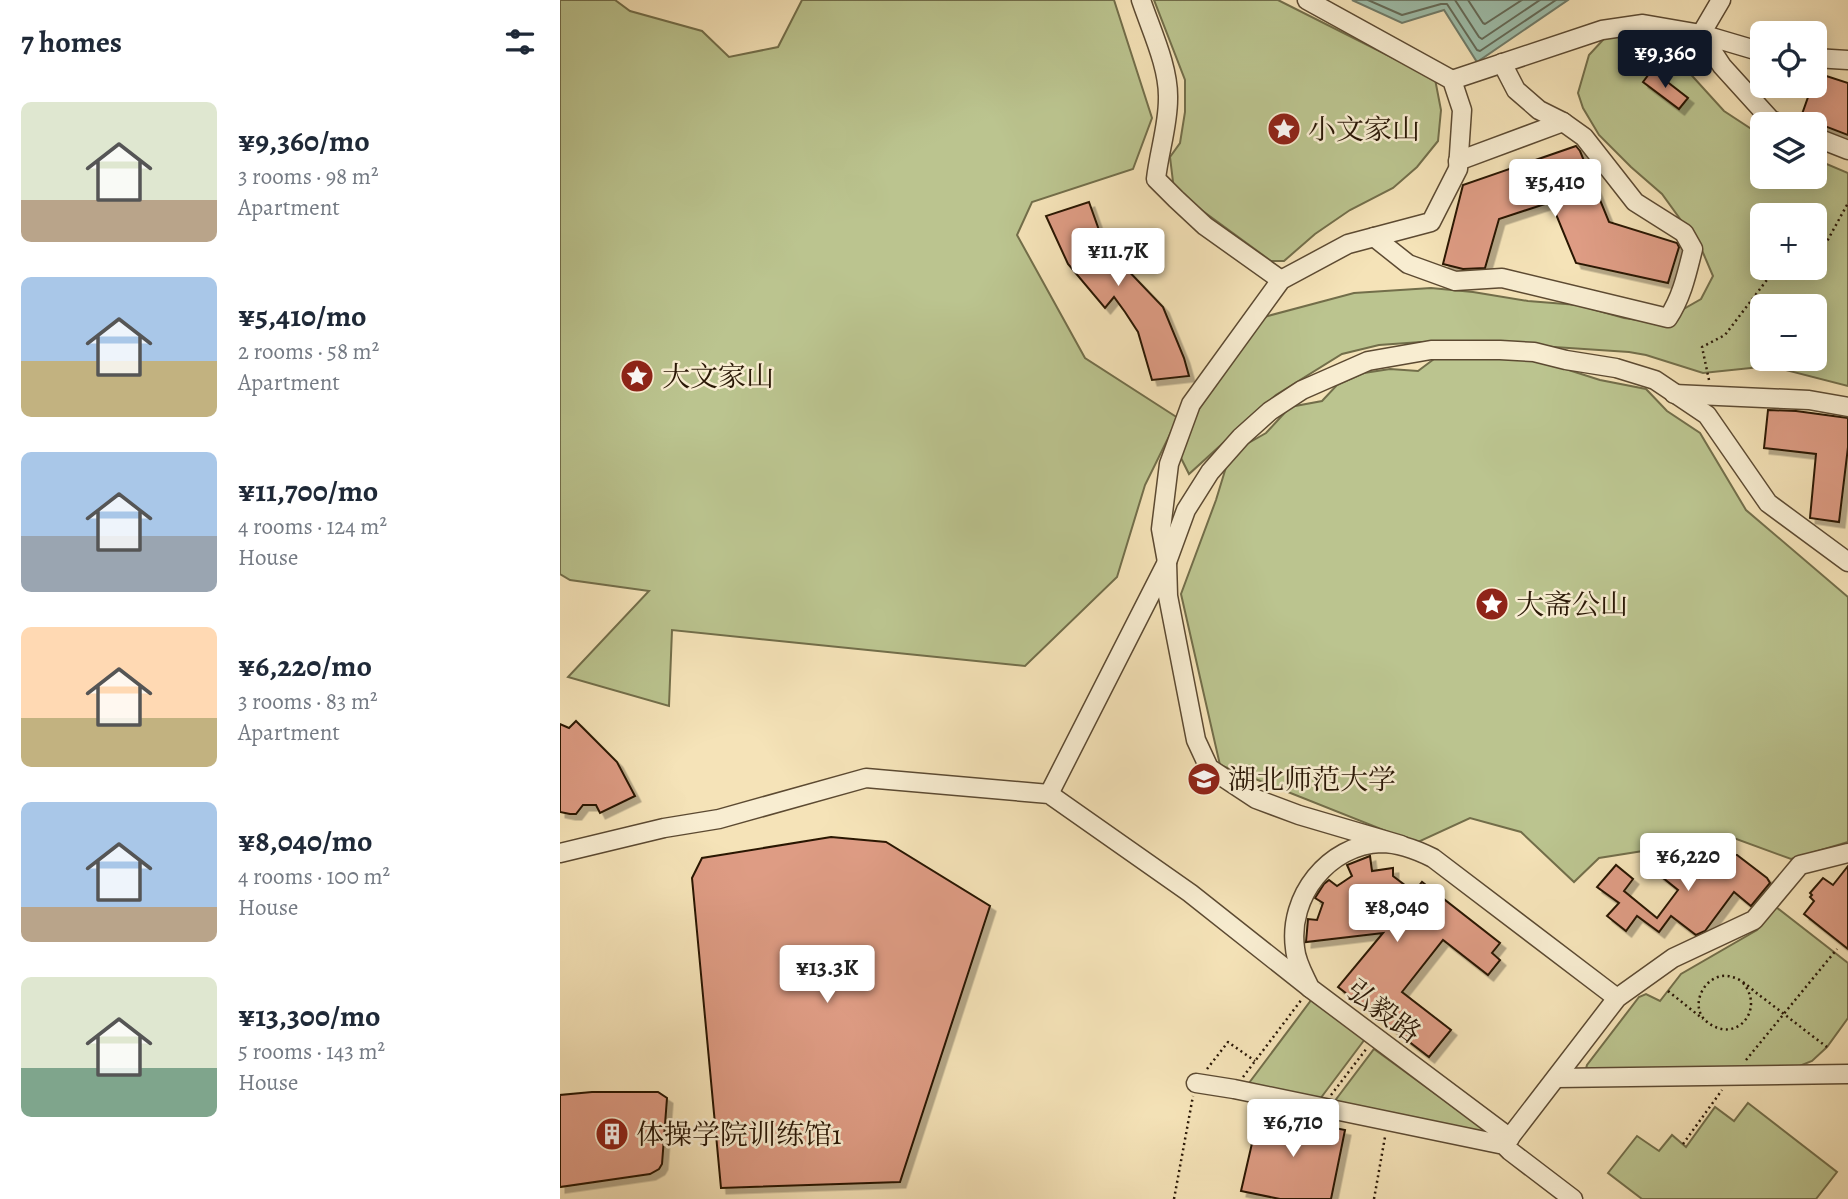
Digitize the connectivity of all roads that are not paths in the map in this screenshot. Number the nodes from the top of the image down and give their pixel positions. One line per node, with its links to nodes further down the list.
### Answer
1 (1141, 0): 16 (street)
2 (1307, 0): 9 (street)
3 (1721, 0): 4 (street)
4 (1701, 34): 5 (street); 8 (street); 10 (street)
5 (1750, 48)
6 (1827, 59): 7 (street)
7 (1848, 60)
8 (1502, 63): 9 (street); 11 (street)
9 (1452, 80): 14 (street)
10 (1764, 112)
11 (1563, 122): 14 (street); 15 (street)
12 (1827, 142): 13 (street)
13 (1848, 150)
14 (1458, 161): 15 (street)
15 (1374, 237): 16 (street)
16 (1281, 280): 19 (street)
17 (1674, 394): 18 (street); 19 (street); 20 (street)
18 (1848, 407)
19 (1167, 562): 21 (street); 22 (street)
20 (1848, 562)
21 (1049, 794): 23 (street); 25 (street)
22 (1401, 845): 25 (street, 弘毅路); 26 (street, 弘毅路)
23 (560, 853)
24 (1848, 853): 26 (street)
25 (1310, 988): 30 (street, 弘毅路)
26 (1617, 998): 28 (street)
27 (1848, 1074): 28 (street)
28 (1556, 1078): 30 (street)
29 (1196, 1083): 30 (street)
30 (1507, 1141): 31 (street, 弘毅路)
31 (1573, 1199)

